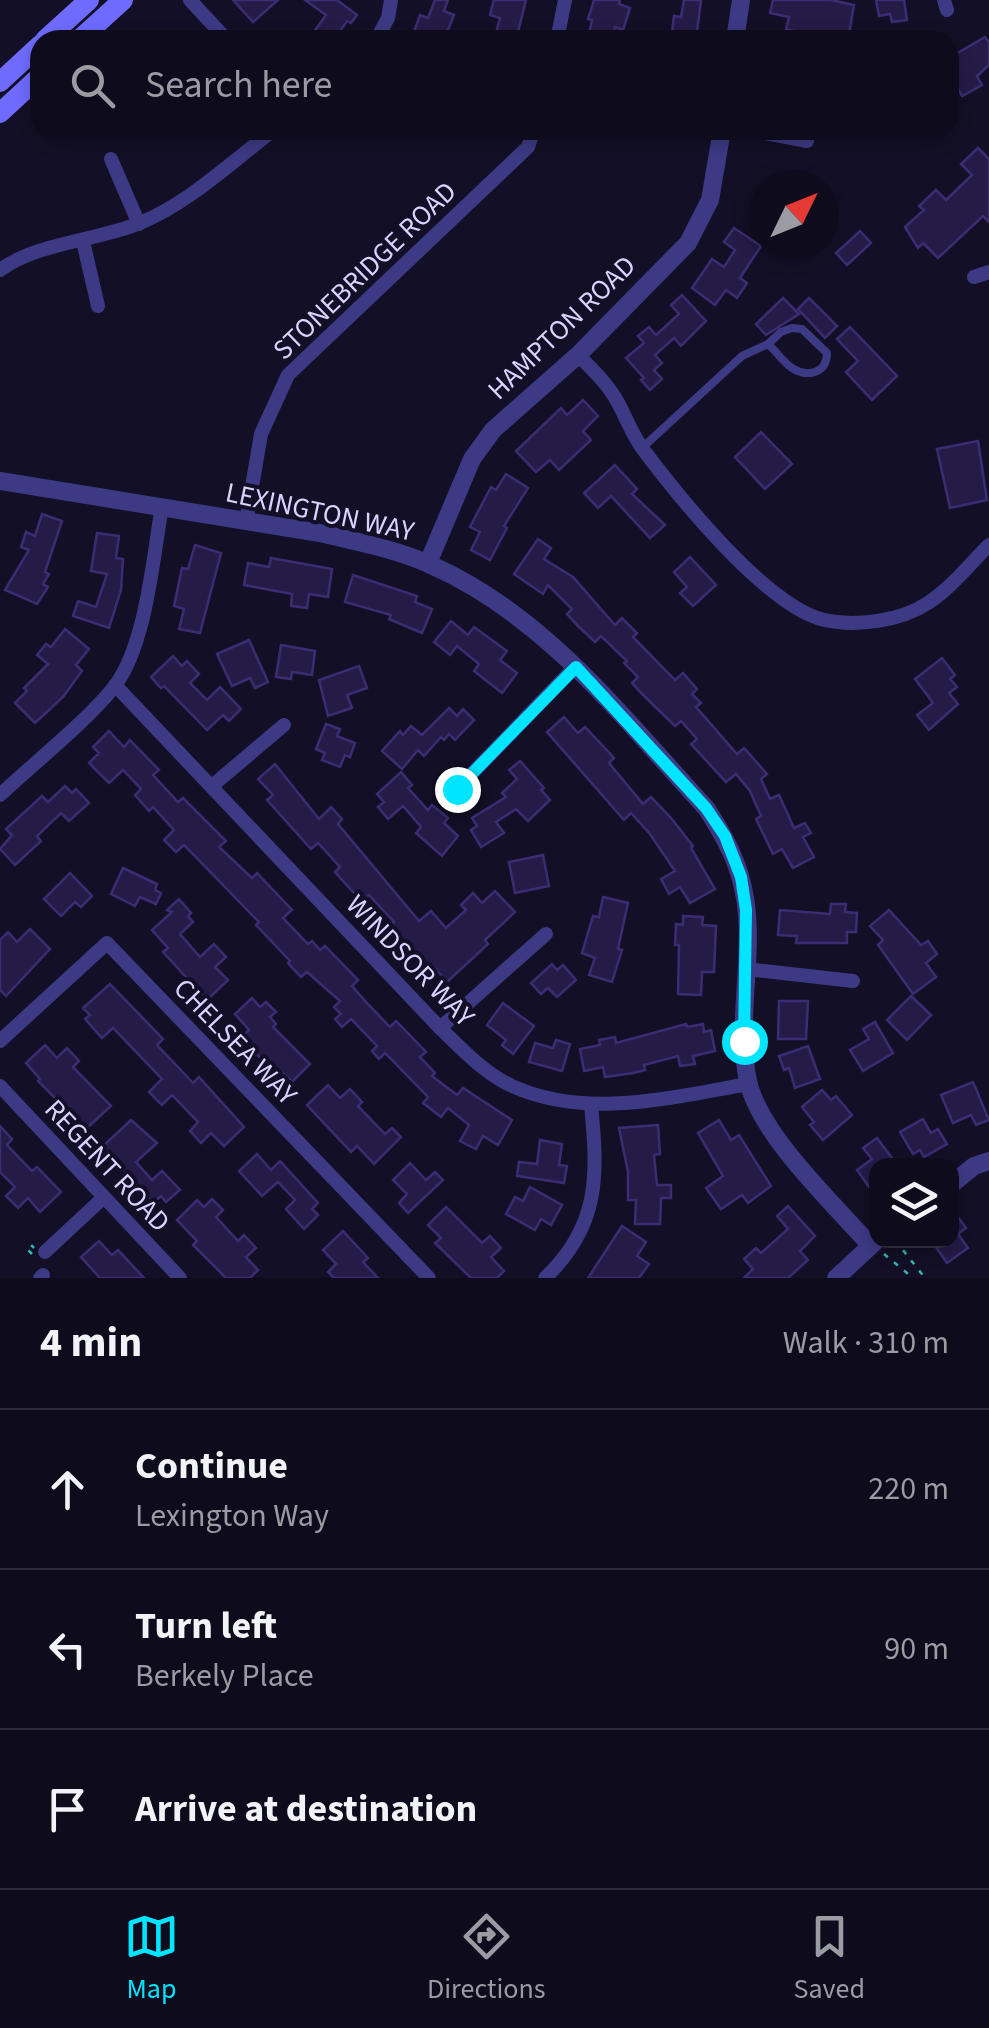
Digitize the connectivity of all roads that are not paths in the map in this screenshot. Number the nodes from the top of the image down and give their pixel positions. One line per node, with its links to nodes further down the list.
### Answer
1 (89, 0): 7 (main road)
2 (122, 0): 8 (main road)
3 (190, 0): 9 (street)
4 (391, 0): 10 (street)
5 (565, 0): 11 (street)
6 (741, 0): 12 (street)
7 (56, 30)
8 (90, 30)
9 (218, 30)
10 (381, 30)
11 (560, 30)
12 (736, 30)
13 (30, 54): 14 (main road)
14 (0, 82)
15 (30, 85): 16 (main road)
16 (0, 112)
17 (261, 140): 23 (street)
18 (530, 140): 32 (street, STONEBRIDGE ROAD)
19 (720, 140): 28 (street, HAMPTON ROAD)
20 (802, 140): 21 (street)
21 (807, 141)
22 (111, 159): 23 (street)
23 (138, 224): 24 (street)
24 (82, 242): 25 (street); 26 (street)
25 (0, 270)
26 (98, 306)
27 (768, 344): 27 (lane); 29 (lane)
28 (578, 355): 29 (street); 34 (street, HAMPTON ROAD)
29 (642, 448): 33 (street)
30 (0, 481): 31 (street, LEXINGTON WAY)
31 (162, 506): 32 (street, LEXINGTON WAY); 36 (street)
32 (246, 522): 34 (street, LEXINGTON WAY)
33 (989, 545)
34 (428, 563): 35 (street, LEXINGTON WAY)
35 (576, 667): 39 (street); 42 (street, LEXINGTON WAY)
36 (115, 685): 38 (street, WINDSOR WAY); 40 (street)
37 (284, 725): 38 (street)
38 (212, 786): 44 (street, WINDSOR WAY)
39 (457, 789)
40 (0, 795)
41 (546, 934): 44 (street)
42 (746, 970): 43 (street); 46 (street, LEXINGTON WAY)
43 (853, 981)
44 (440, 1028): 48 (street, WINDSOR WAY)
45 (0, 1041): 56 (street, CHELSEA WAY)
46 (749, 1084): 48 (street, WINDSOR WAY); 52 (street, LEXINGTON WAY)
47 (0, 1086): 51 (street, REGENT ROAD)
48 (591, 1105): 57 (street)
49 (989, 1161): 50 (street)
50 (959, 1178)
51 (103, 1198): 54 (street); 55 (street, REGENT ROAD)
52 (869, 1239)
53 (869, 1247): 58 (street)
54 (45, 1252)
55 (180, 1278)
56 (429, 1278)
57 (545, 1278)
58 (836, 1278)

